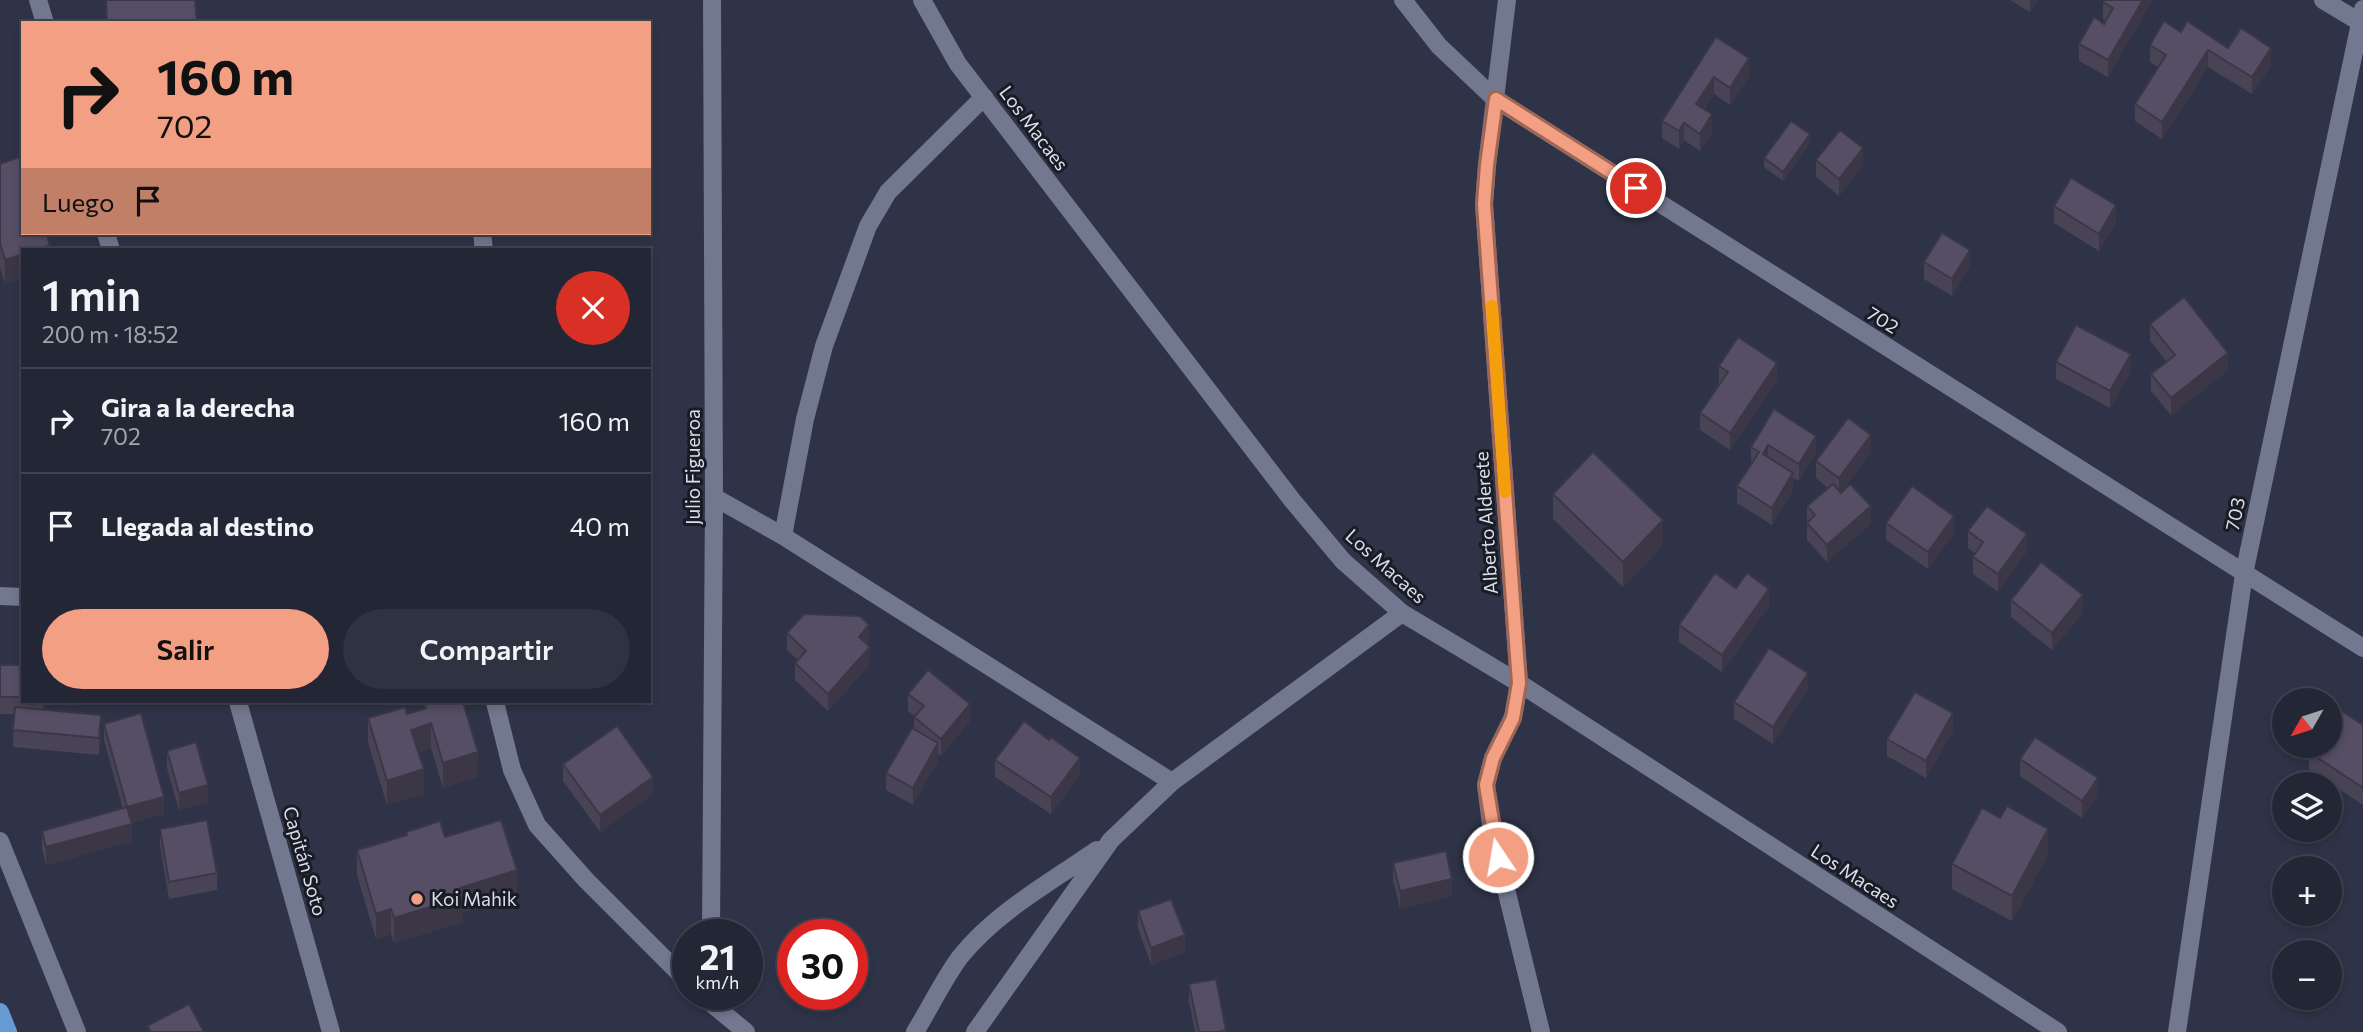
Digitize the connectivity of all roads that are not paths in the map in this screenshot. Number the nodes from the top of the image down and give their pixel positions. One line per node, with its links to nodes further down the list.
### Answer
1 (38, 0): 8 (street)
2 (712, 0): 11 (street, Julio Figueroa)
3 (922, 0): 9 (street, Los Macaes)
4 (1403, 0): 10 (street, 702)
5 (1507, 0): 10 (street, Alberto Alderete)
6 (2323, 0): 7 (street)
7 (2362, 18): 13 (street, 703)
8 (44, 21)
9 (984, 97): 12 (street); 16 (street, Los Macaes)
10 (1496, 99): 13 (street, 702); 18 (street, Alberto Alderete)
11 (714, 498): 12 (street); 24 (street, Julio Figueroa)
12 (783, 536): 21 (street)
13 (2244, 574): 17 (street, 702); 36 (street, 703)
14 (0, 597): 15 (street)
15 (21, 597)
16 (1402, 613): 18 (street, Los Macaes); 21 (street)
17 (2363, 648)
18 (1519, 683): 34 (street, Alberto Alderete); 35 (street, Los Macaes)
19 (238, 703): 30 (street, Capitán Soto)
20 (495, 703): 25 (street)
21 (1172, 782): 22 (street)
22 (1111, 840): 32 (street); 33 (street)
23 (0, 841): 29 (street)
24 (711, 919)
25 (672, 966)
26 (720, 1010): 31 (street)
27 (0, 1012): 28 (main road)
28 (8, 1032)
29 (77, 1032)
30 (331, 1032)
31 (746, 1032)
32 (915, 1032)
33 (975, 1032)
34 (1541, 1032)
35 (2058, 1032)
36 (2177, 1032)

